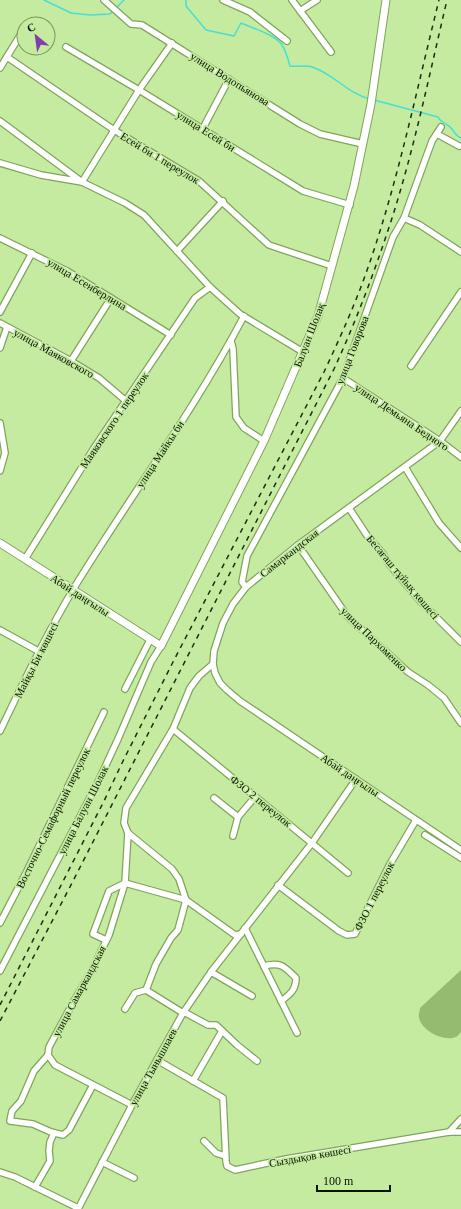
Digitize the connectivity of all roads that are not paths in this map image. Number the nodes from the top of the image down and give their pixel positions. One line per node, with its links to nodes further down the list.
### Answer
1 (104, 0): 9 (street, улица Водопьянова)
2 (223, 0): 7 (street)
3 (292, 0): 6 (street)
4 (317, 0): 6 (street)
5 (386, 0): 21 (main road, Балуан Шолақ)
6 (300, 11): 11 (street)
7 (286, 41)
8 (16, 42): 12 (street)
9 (172, 43): 14 (street, улица Водопьянова); 15 (street)
10 (66, 47): 15 (street, улица Есей би)
11 (331, 52)
12 (7, 57): 13 (street); 18 (street, Есей би 1 переулок)
13 (0, 68)
14 (229, 79): 19 (street); 21 (street, улица Водопьянова)
15 (139, 90): 18 (street); 19 (street, улица Есей би)
16 (0, 121): 24 (street)
17 (441, 127): 20 (street, улица Говорова)
18 (114, 130): 24 (street); 25 (street, Есей би 1 переулок)
19 (202, 130): 26 (street, улица Есей би)
20 (437, 134): 22 (street); 27 (street, улица Говорова)
21 (363, 144): 26 (main road, Балуан Шолақ)
22 (459, 146)
23 (0, 163): 24 (street)
24 (82, 182): 29 (street)
25 (223, 201): 29 (street); 32 (street, Есей би 1 переулок)
26 (350, 205): 32 (main road, Балуан Шолақ)
27 (404, 218): 30 (street); 46 (street, улица Говорова)
28 (0, 238): 31 (street, улица Есенберлина)
29 (177, 251): 33 (street)
30 (461, 252)
31 (32, 253): 35 (street, улица Есенберлина); 36 (street)
32 (332, 266): 43 (main road, Балуан Шолақ)
33 (210, 287): 37 (street); 40 (street, Маяковского 1 переулок)
34 (461, 292): 45 (street)
35 (111, 298): 40 (street, улица Есенберлина); 44 (street)
36 (0, 312)
37 (244, 316): 41 (street, улица Майкы би); 43 (street)
38 (0, 323): 39 (street, улица Маяковского)
39 (7, 327): 42 (street); 44 (street, улица Маяковского)
40 (171, 336): 47 (street, Маяковского 1 переулок)
41 (231, 341): 50 (street); 61 (street, улица Майкы би)
42 (0, 348)
43 (303, 352): 50 (main road, Балуан Шолақ)
44 (71, 361): 47 (street, улица Маяковского)
45 (411, 366)
46 (343, 378): 51 (street, улица Демьяна Бедного); 60 (street, улица Говорова)
47 (126, 401): 59 (street, Маяковского 1 переулок)
48 (461, 411): 51 (street, Самаркандская)
49 (0, 422): 54 (street)
50 (264, 441): 65 (main road, Балуан Шолақ)
51 (440, 441): 52 (street, улица Демьяна Бедного); 53 (street, Самаркандская)
52 (461, 457)
53 (404, 467): 55 (street, Самаркандская); 58 (street)
54 (0, 471)
55 (349, 508): 57 (street, Самаркандская); 64 (street, Бесағаш тұйық көшесі)
56 (0, 543): 59 (main road, Абай даңғылы)
57 (298, 545): 60 (street, Самаркандская); 71 (street, улица Пархоменко)
58 (461, 548)
59 (25, 559): 61 (main road, Абай даңғылы)
60 (246, 587): 67 (street, Самаркандская)
61 (73, 590): 63 (main road, Абай даңғылы); 66 (street, Майқы Би көшесі)
62 (0, 630): 66 (street)
63 (150, 640): 65 (main road, Абай даңғылы); 68 (street)
64 (461, 642)
65 (160, 646): 94 (street, улица Балуан Шолак)
66 (38, 651): 73 (street, Майқы Би көшесі)
67 (213, 664): 69 (street, Самаркандская); 72 (street, улица Самаркандская)
68 (125, 688)
69 (240, 701): 74 (street, Абай даңғылы)
70 (104, 712): 89 (street, Восточно-Семафорный переулок)
71 (461, 723)
72 (173, 729): 75 (street, ФЗО 2 переулок); 79 (street, улица Самаркандская)
73 (0, 731)
74 (356, 780): 78 (street, Абай даңғылы); 82 (street)
75 (255, 797): 77 (street); 82 (street, ФЗО 2 переулок)
76 (214, 798): 77 (street)
77 (238, 818): 81 (street)
78 (416, 820): 83 (street, Абай даңғылы); 87 (street, ФЗО 1 переулок)
79 (128, 833): 86 (street, улица Самаркандская); 88 (street)
80 (425, 835): 84 (street)
81 (233, 836)
82 (312, 843): 85 (street, ФЗО 2 переулок); 87 (street)
83 (461, 850)
84 (461, 858)
85 (348, 873)
86 (125, 882): 88 (street); 92 (street, улица Самаркандская); 92 (street)
87 (278, 885): 90 (street)
88 (186, 900): 91 (street); 96 (street)
89 (0, 923)
90 (245, 928): 91 (street); 93 (street)
91 (241, 934): 95 (street, улица Тынышпаев)
92 (106, 940): 103 (street, улица Самаркандская)
93 (264, 966): 98 (street); 98 (street)
94 (0, 971)
95 (211, 972): 97 (street); 100 (street, улица Тынышпаев)
96 (146, 990): 99 (street); 100 (street)
97 (252, 996)
98 (281, 1000): 102 (street)
99 (125, 1009)
100 (183, 1012): 101 (street); 104 (street, улица Тынышпаев)
101 (222, 1031): 105 (street); 106 (street)
102 (297, 1033)
103 (48, 1055): 107 (street); 112 (street, улица Самаркандская)
104 (157, 1060): 106 (street); 108 (street, улица Тынышпаев)
105 (257, 1061)
106 (193, 1081): 114 (street)
107 (93, 1085): 108 (street); 112 (street)
108 (132, 1105): 115 (street, улица Тынышпаев)
109 (461, 1119): 110 (street)
110 (449, 1132): 111 (street, Сыздықов көшесі); 114 (street, Сыздықов көшесі)
111 (461, 1132)
112 (54, 1133): 118 (street)
113 (204, 1141): 114 (street)
114 (225, 1156)
115 (102, 1162): 117 (street); 119 (street, улица Тынышпаев)
116 (0, 1172): 118 (street)
117 (134, 1178)
118 (35, 1187): 119 (street)
119 (78, 1209)

